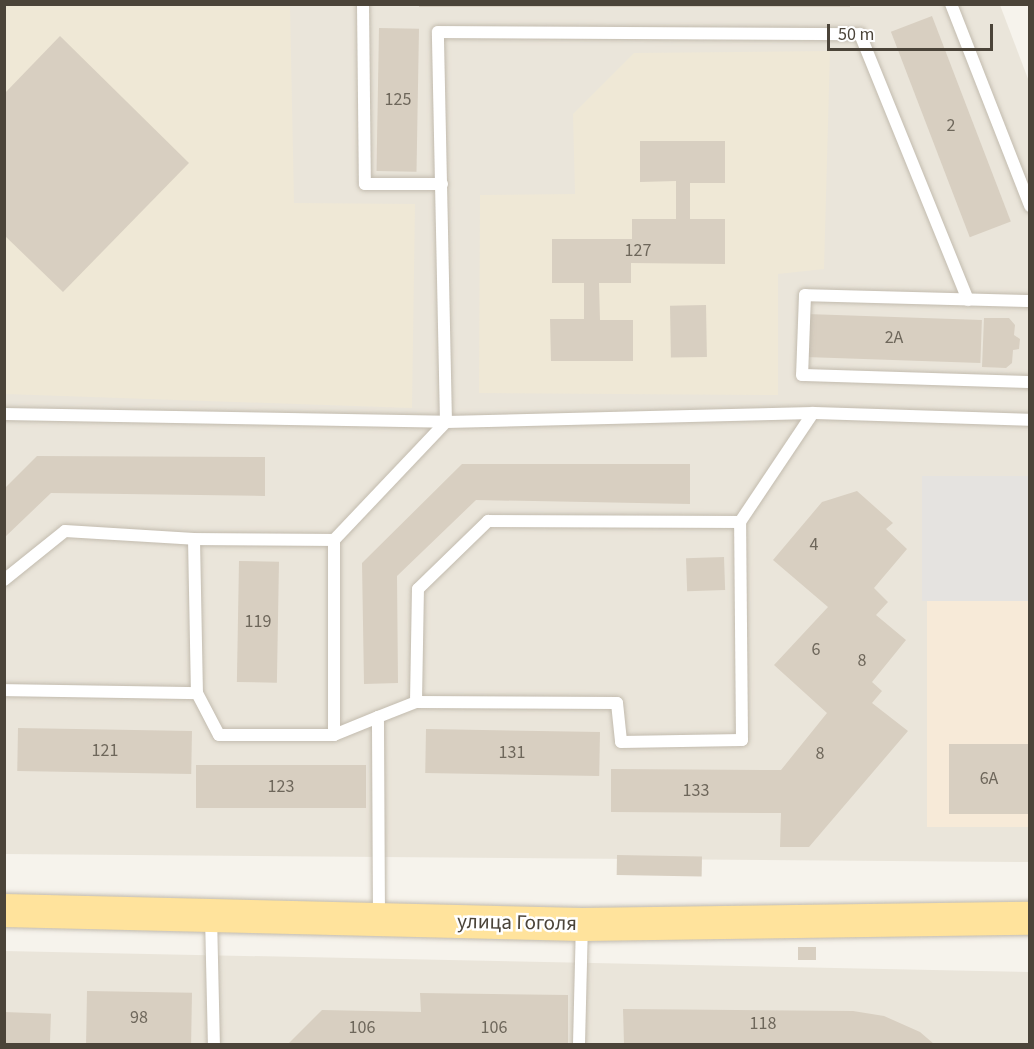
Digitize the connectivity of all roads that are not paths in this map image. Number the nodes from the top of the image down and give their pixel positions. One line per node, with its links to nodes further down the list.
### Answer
1 (363, 4): 3 (lane)
2 (951, 4): 4 (lane)
3 (442, 184): 5 (lane); 11 (lane)
4 (1029, 206)
5 (968, 300): 6 (lane); 7 (lane)
6 (1029, 301)
7 (1029, 382)
8 (813, 413): 10 (lane); 11 (lane); 12 (lane)
9 (4, 414): 11 (lane)
10 (1029, 420)
11 (446, 422): 14 (lane)
12 (741, 522): 18 (lane); 18 (lane)
13 (195, 539): 14 (lane); 15 (lane); 17 (lane)
14 (334, 540): 20 (lane)
15 (4, 580)
16 (4, 690): 17 (lane)
17 (197, 693): 20 (lane)
18 (416, 702): 19 (lane)
19 (378, 717): 20 (lane); 23 (lane)
20 (334, 735)
21 (4, 910): 22 (main road, улица Гоголя)
22 (211, 915): 23 (main road, улица Гоголя); 26 (lane)
23 (379, 918): 25 (main road, улица Гоголя)
24 (1029, 918): 25 (main road, улица Гоголя)
25 (582, 924): 27 (lane)
26 (214, 1044)
27 (579, 1044)

